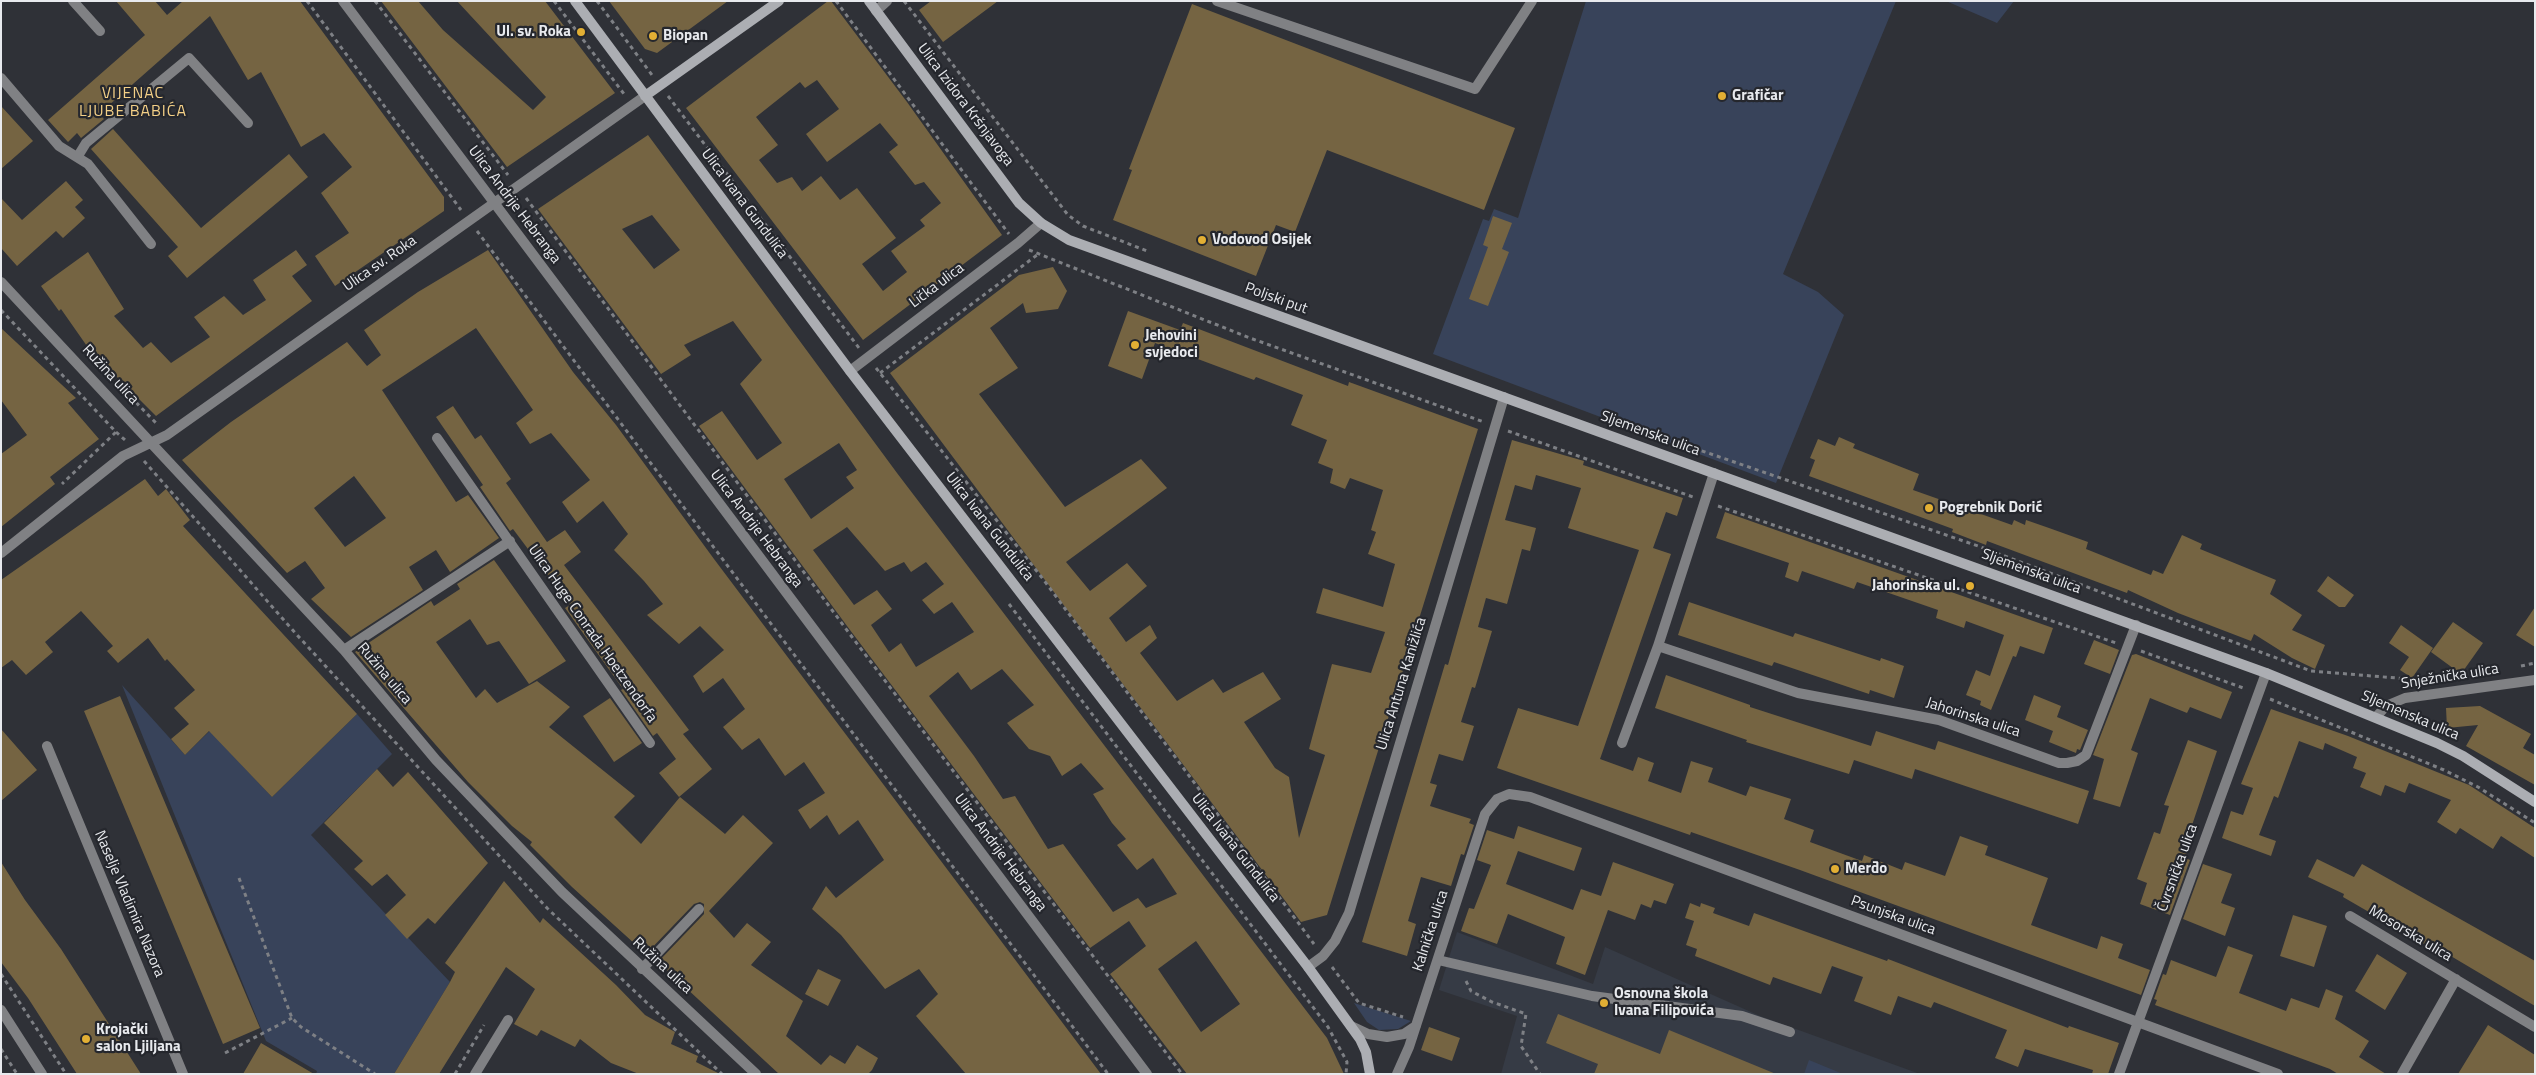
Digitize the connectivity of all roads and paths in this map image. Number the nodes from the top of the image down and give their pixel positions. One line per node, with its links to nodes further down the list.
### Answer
1 (73, 1): 14 (street)
2 (307, 1): 22 (path)
3 (343, 1): 21 (street, Ulica Andrije Hebranga)
4 (375, 1): 20 (path)
5 (575, 1): 17 (street, Ulica Ivana Gundulića)
6 (597, 1): 16 (path)
7 (779, 1): 16 (street, Ulica sv. Roka)
8 (869, 1): 13 (street, Ulica Izidora Kršnjavoga)
9 (888, 1): 13 (street)
10 (904, 1): 25 (path)
11 (1217, 1): 12 (street)
12 (1532, 1)
13 (876, 11): 23 (street, Ulica Izidora Kršnjavoga)
14 (100, 31)
15 (1, 78): 19 (street)
16 (660, 85): 17 (street, Ulica sv. Roka); 29 (path)
17 (645, 96): 20 (street, Ulica sv. Roka); 30 (street, Ulica Ivana Gundulića)
18 (248, 123): 19 (street)
19 (78, 156): 24 (street)
20 (517, 186): 21 (street, Ulica sv. Roka); 85 (path)
21 (494, 202): 22 (street, Ulica sv. Roka); 84 (street, Ulica Andrije Hebranga)
22 (469, 220): 34 (street, Ulica sv. Roka); 83 (path)
23 (1041, 223): 29 (street, Lička ulica); 32 (street, Poljski put)
24 (151, 244)
25 (1156, 254)
26 (1037, 255): 31 (path)
27 (1, 282): 34 (street, Ružina ulica)
28 (1, 310): 37 (path)
29 (867, 358): 30 (street, Lička ulica); 31 (path)
30 (850, 371): 60 (street, Ulica Ivana Gundulića)
31 (880, 373): 57 (path)
32 (1504, 397): 36 (street, Sljemenska ulica); 57 (street, Ulica Antuna Kanižlića)
33 (437, 438): 38 (street, Ulica Huge Conrada Hoetzendorfa)
34 (153, 443): 39 (street, Ulica sv. Roka); 42 (street, Ružina ulica)
35 (1678, 443): 46 (path)
36 (1714, 473): 40 (street, Sljemenska ulica); 41 (street)
37 (61, 485)
38 (510, 541): 42 (street, Ulica Huge Conrada Hoetzendorfa); 49 (street, Ulica Huge Conrada Hoetzendorfa)
39 (1, 552)
40 (2136, 626): 41 (street, Jahorinska ulica); 45 (street, Sljemenska ulica)
41 (1658, 646): 50 (street)
42 (344, 650): 61 (street, Ružina ulica)
43 (2535, 663): 44 (path)
44 (2518, 666)
45 (2266, 674): 48 (street, Sljemenska ulica); 67 (street, Čvrsnička ulica)
46 (2423, 680)
47 (2535, 680): 48 (street, Snježnička ulica)
48 (2376, 717): 53 (street, Sljemenska ulica)
49 (650, 743)
50 (1622, 743)
51 (47, 746): 78 (street, Naselje Vladimira Nazora)
52 (1497, 799): 58 (street, Kalnička ulica); 67 (street, Psunjska ulica)
53 (2535, 802)
54 (238, 878): 65 (path)
55 (699, 908): 61 (street)
56 (2350, 916): 63 (street, Mosorska ulica)
57 (1323, 956): 60 (street, Ulica Antuna Kanižlića); 68 (path)
58 (1438, 960): 59 (street); 68 (street, Kalnička ulica)
59 (1458, 965): 72 (street); 88 (path)
60 (1308, 967): 70 (street, Ulica Ivana Gundulića)
61 (642, 969): 82 (street, Ružina ulica)
62 (1, 974): 77 (path)
63 (2456, 979): 71 (street, Mosorska ulica); 91 (street, Mosorska ulica)
64 (1, 1010): 76 (street)
65 (292, 1018): 74 (path); 79 (path)
66 (508, 1020): 81 (street)
67 (2137, 1023): 89 (street, Čvrsnička ulica); 90 (street, Psunjska ulica)
68 (1417, 1024): 70 (street); 87 (street, Kalnička ulica)
69 (484, 1025): 80 (path)
70 (1351, 1026): 86 (street, Ulica Ivana Gundulića)
71 (2535, 1027)
72 (1790, 1032)
73 (1, 1049): 75 (path)
74 (225, 1053)
75 (18, 1074)
76 (42, 1074)
77 (66, 1074)
78 (183, 1074)
79 (375, 1074)
80 (455, 1074)
81 (475, 1074)
82 (756, 1074)
83 (1108, 1074)
84 (1147, 1074)
85 (1182, 1074)
86 (1370, 1074)
87 (1398, 1074)
88 (1540, 1074)
89 (2118, 1074)
90 (2278, 1074)
91 (2402, 1074)

